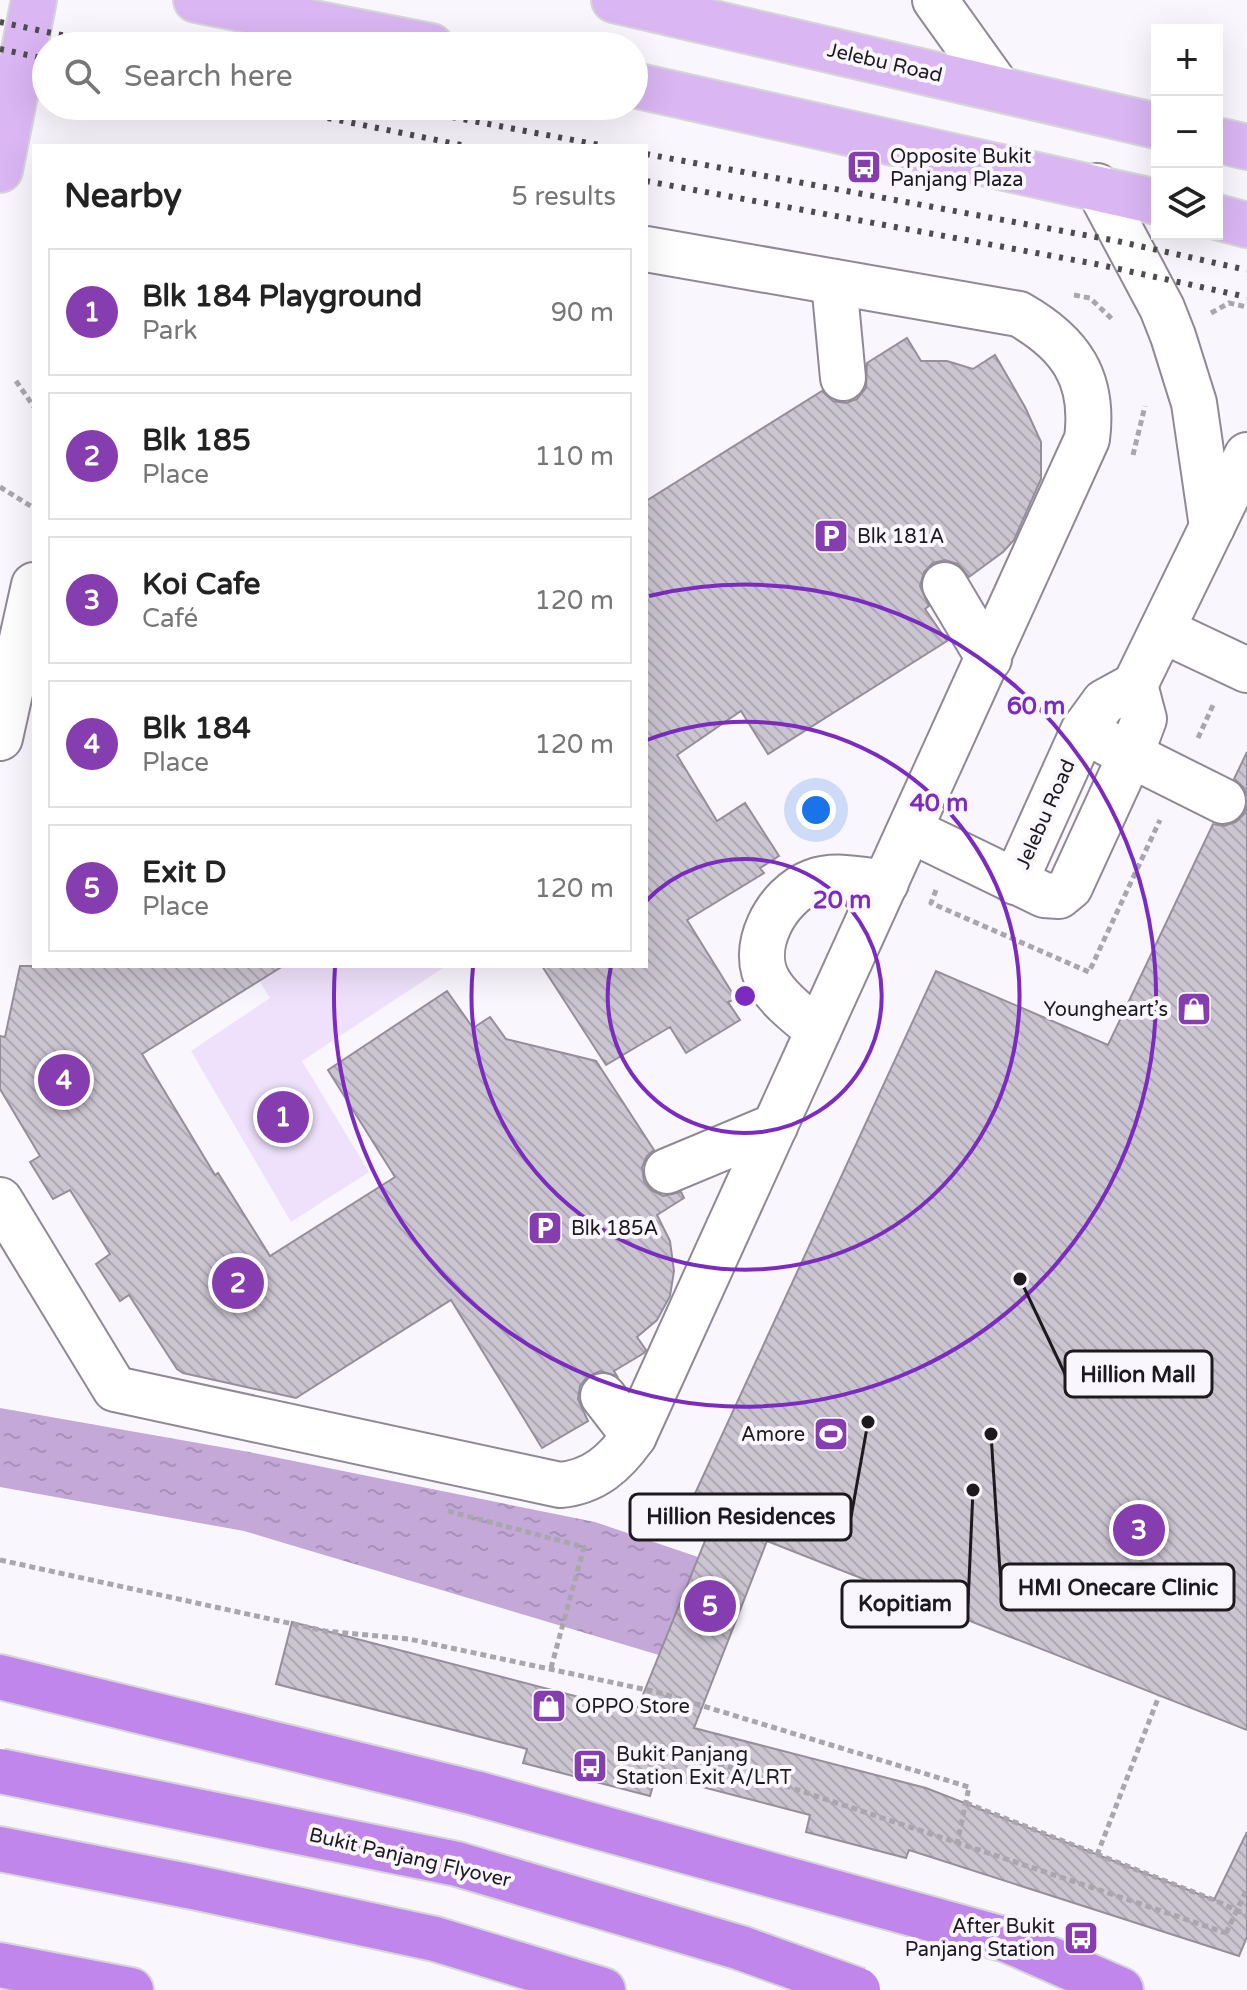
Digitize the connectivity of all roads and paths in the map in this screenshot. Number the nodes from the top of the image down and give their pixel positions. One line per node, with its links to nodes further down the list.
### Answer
1 (34, 0): 11 (main road)
2 (196, 0): 5 (main road)
3 (614, 0): 7 (main road, Jelebu Road)
4 (935, 0): 7 (street)
5 (359, 32)
6 (648, 88): 12 (main road)
7 (998, 88): 8 (main road, Jelebu Road)
8 (1151, 125)
9 (1223, 141): 10 (main road)
10 (1247, 147)
11 (0, 170)
12 (1097, 186): 13 (main road); 28 (street)
13 (1151, 200)
14 (1223, 219): 15 (main road)
15 (1247, 225)
16 (648, 249): 17 (street)
17 (834, 282): 20 (street); 32 (street)
18 (1229, 303): 19 (path)
19 (1247, 307)
20 (843, 378)
21 (16, 381): 22 (path)
22 (32, 404)
23 (1146, 404): 25 (path)
24 (1247, 455): 28 (street)
25 (1131, 459)
26 (0, 487): 27 (path)
27 (32, 507)
28 (1212, 527): 31 (street)
29 (945, 585): 32 (street)
30 (32, 594): 36 (street)
31 (1162, 630): 33 (street); 34 (street)
32 (989, 659): 39 (street)
33 (1247, 670)
34 (1135, 685): 35 (street, Jelebu Road); 37 (street, Jelebu Road)
35 (1083, 731): 37 (street); 41 (street, Jelebu Road)
36 (0, 738)
37 (1131, 754): 38 (street); 41 (street, Jelebu Road)
38 (1223, 801)
39 (910, 830): 40 (street); 42 (street)
40 (954, 852): 41 (street); 43 (path)
41 (1015, 882)
42 (886, 883): 44 (street); 44 (street)
43 (996, 933)
44 (818, 1031): 45 (street)
45 (775, 1126): 46 (street); 49 (street)
46 (667, 1171)
47 (0, 1200): 49 (street)
48 (603, 1396): 49 (street)
49 (634, 1436)
50 (447, 1511): 52 (path)
51 (0, 1560): 52 (path)
52 (551, 1668): 57 (path)
53 (5, 1684): 68 (highway)
54 (1159, 1696): 60 (path)
55 (690, 1754): 58 (path)
56 (0, 1771): 67 (highway, Bukit Panjang Flyover, bridge)
57 (966, 1803): 58 (path); 60 (path)
58 (957, 1844): 61 (path, bridge)
59 (0, 1849): 66 (highway)
60 (1097, 1855): 62 (path)
61 (1247, 1889)
62 (1247, 1915)
63 (0, 1947): 64 (highway)
64 (21, 1969): 65 (highway)
65 (131, 1990)
66 (603, 1990)
67 (858, 1990)
68 (1121, 1990)

